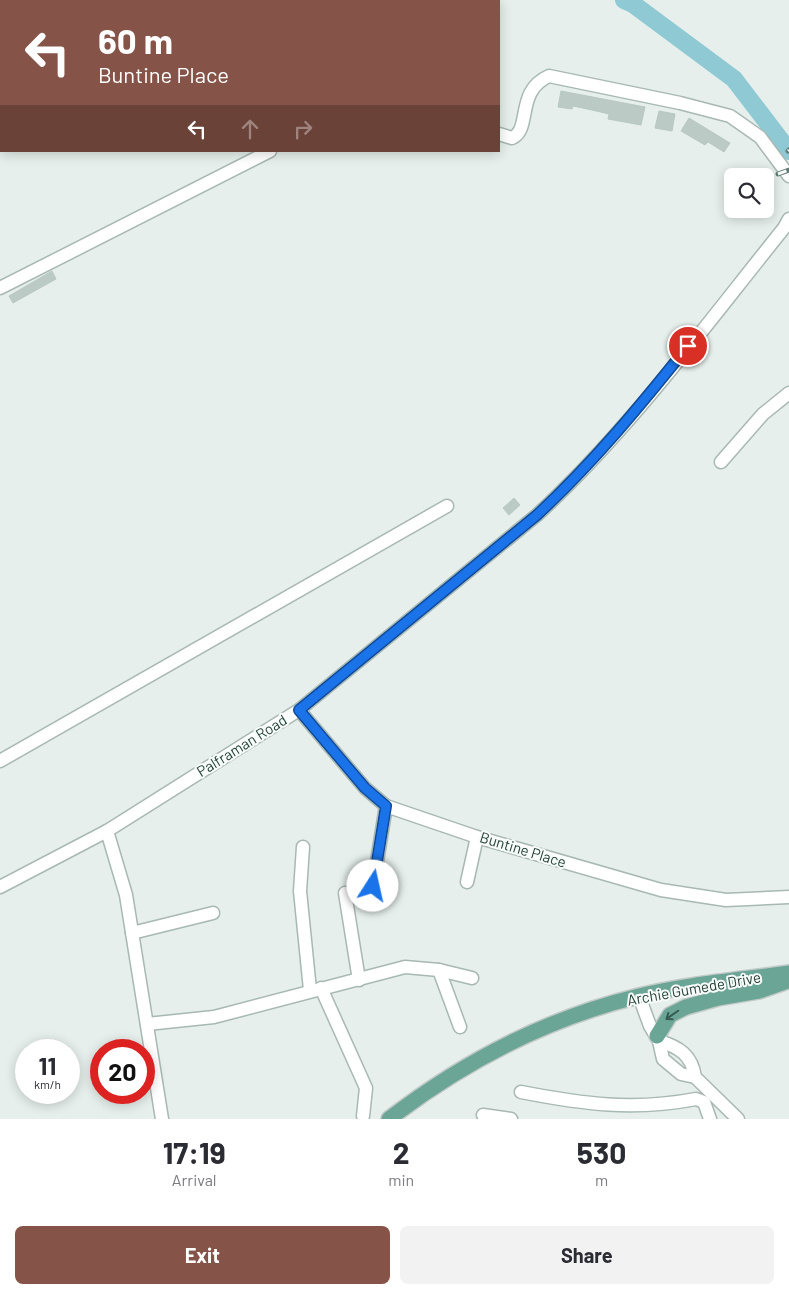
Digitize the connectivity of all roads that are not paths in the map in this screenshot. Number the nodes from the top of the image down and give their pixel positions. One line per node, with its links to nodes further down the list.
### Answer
1 (500, 134): 3 (street)
2 (268, 152): 5 (street)
3 (789, 176)
4 (786, 224): 9 (street, Palframan Road)
5 (0, 288)
6 (789, 393): 7 (street)
7 (720, 462)
8 (447, 506): 10 (street)
9 (299, 710): 11 (street, Buntine Place); 12 (street, Palframan Road)
10 (0, 761)
11 (386, 806): 13 (street, Buntine Place); 16 (street)
12 (106, 831): 17 (street, Palframan Road); 21 (street)
13 (477, 836): 15 (street); 19 (street, Buntine Place)
14 (303, 847): 26 (street)
15 (468, 882)
16 (373, 886)
17 (0, 887)
18 (345, 893): 25 (street)
19 (789, 897)
20 (213, 913): 21 (street)
21 (132, 933): 28 (street)
22 (439, 970): 23 (street); 25 (street); 29 (street)
23 (472, 978)
24 (788, 979): 27 (main road, Archie Gumede Drive); 30 (main road, one-way to 30)
25 (358, 980): 26 (street)
26 (316, 989): 28 (street); 34 (street)
27 (640, 1000): 30 (street); 37 (main road, Archie Gumede Drive); 38 (main road, Archie Gumede Drive)
28 (147, 1024): 36 (street)
29 (460, 1027)
30 (658, 1038): 31 (street); 31 (street)
31 (695, 1077): 35 (street)
32 (521, 1092): 40 (street)
33 (484, 1115): 39 (street)
34 (362, 1116)
35 (734, 1116): 41 (street)
36 (162, 1119)
37 (389, 1119)
38 (401, 1119)
39 (511, 1119)
40 (710, 1119)
41 (718, 1119)

